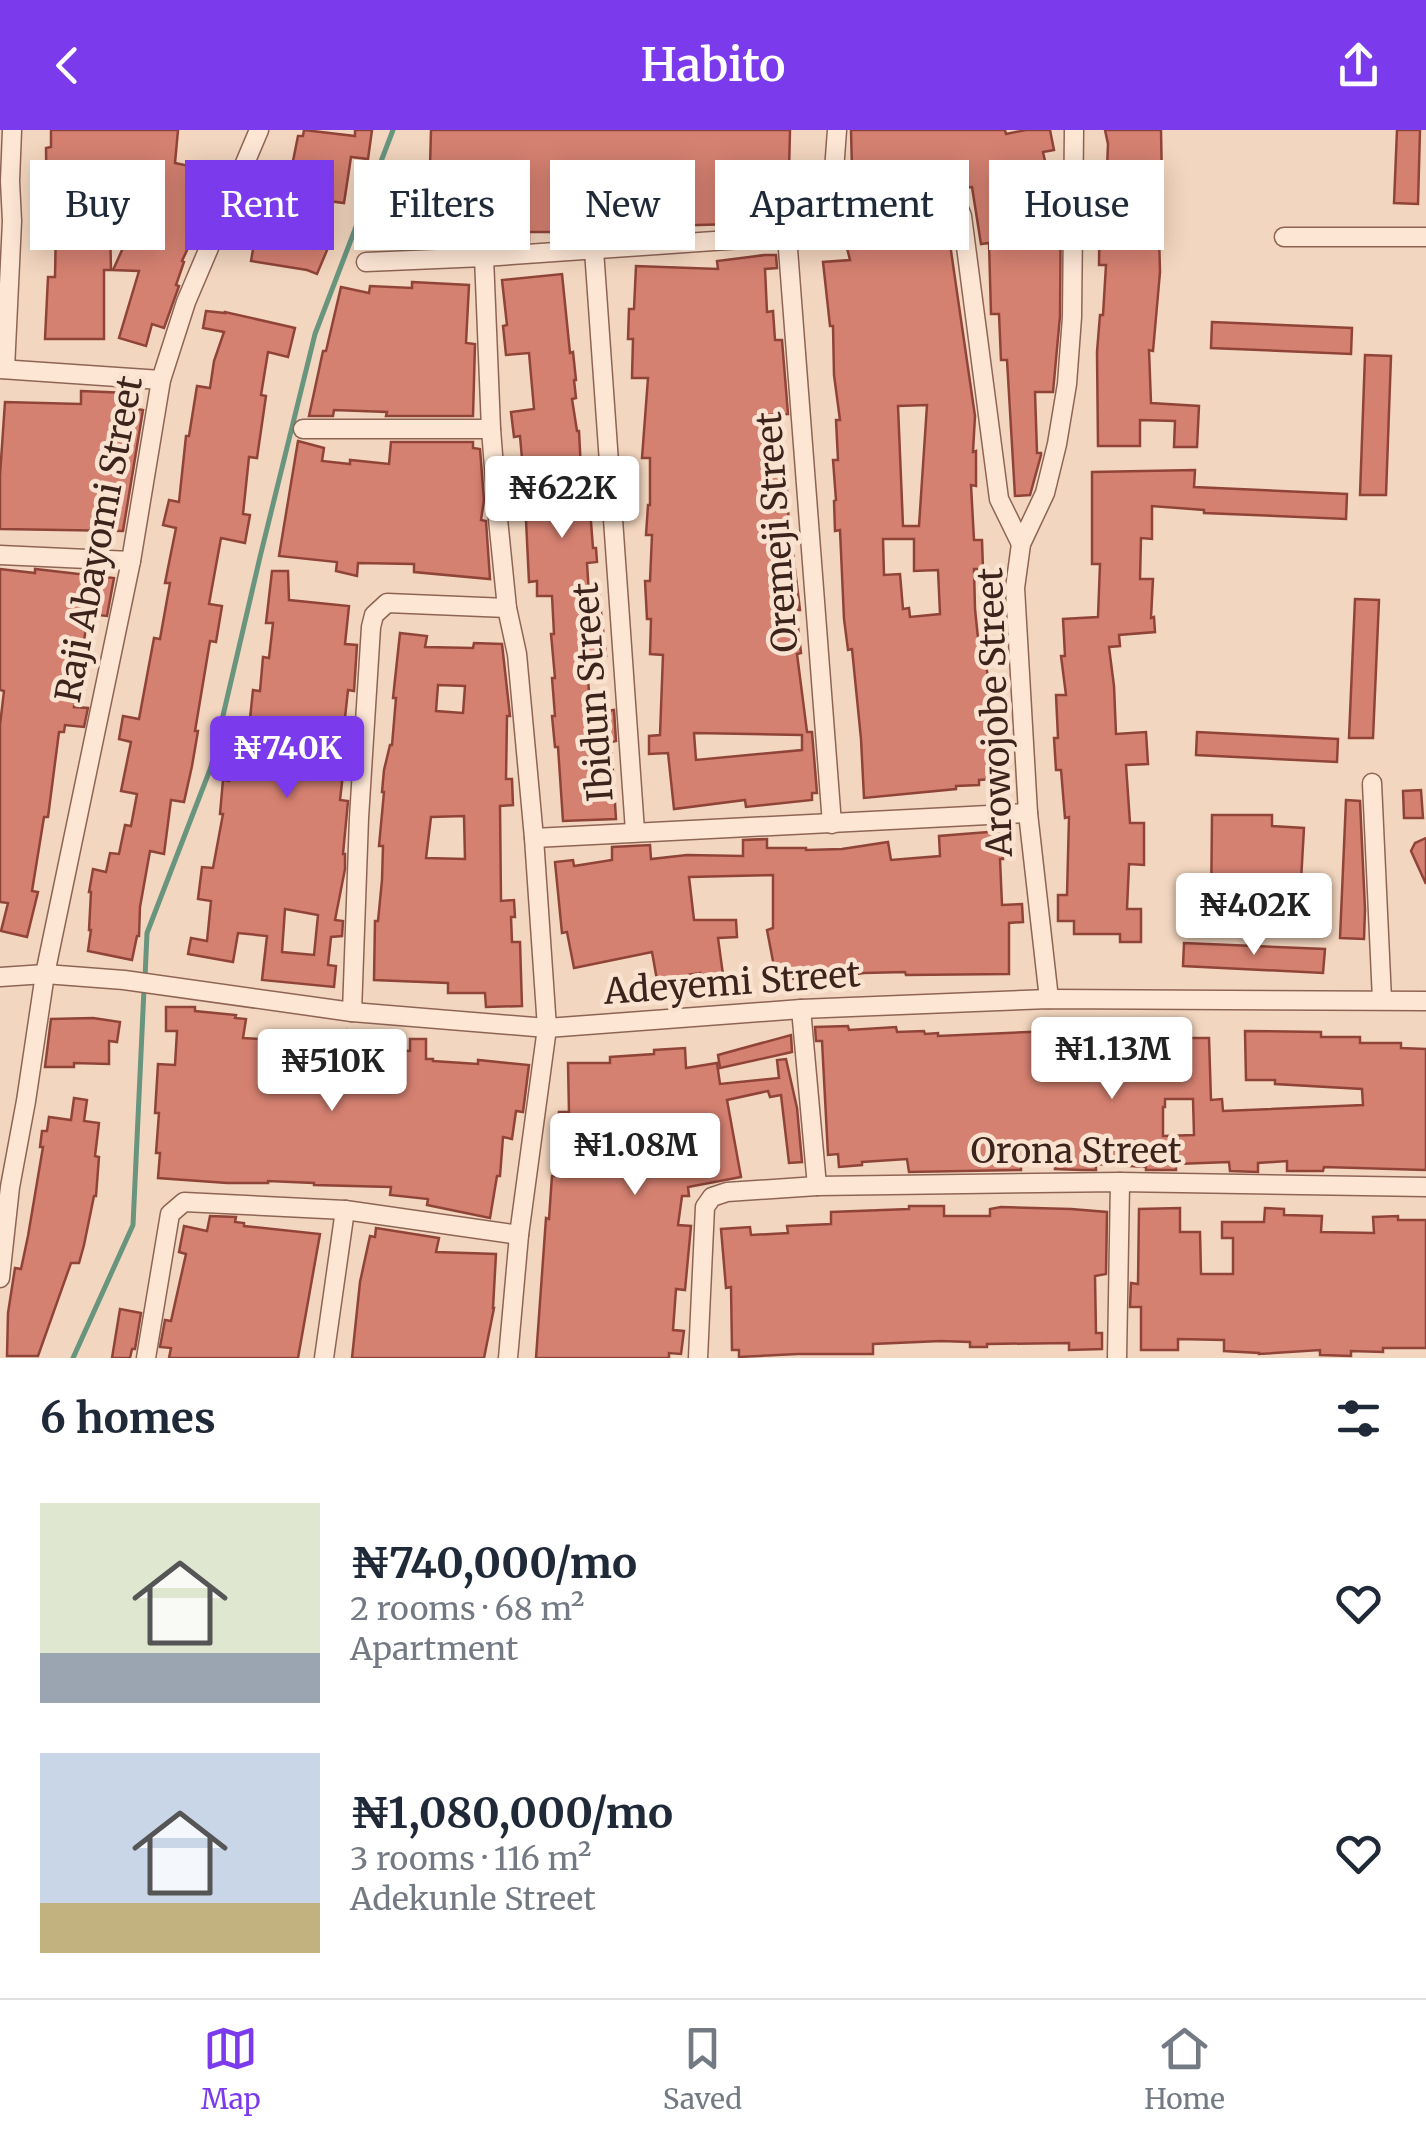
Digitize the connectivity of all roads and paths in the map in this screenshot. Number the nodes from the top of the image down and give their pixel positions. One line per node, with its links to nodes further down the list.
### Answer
1 (12, 130): 6 (street)
2 (259, 130): 15 (street, Raji Abayomi Street)
3 (837, 130): 5 (street)
4 (1074, 130): 18 (street, Arowojobe Street)
5 (835, 160)
6 (5, 181): 14 (street)
7 (1284, 237): 8 (street)
8 (1426, 237)
9 (594, 250): 12 (street); 25 (street, Ibidun Street)
10 (787, 250): 24 (street, Oremeji Street)
11 (966, 250): 18 (street)
12 (484, 257): 13 (street); 17 (street)
13 (366, 262)
14 (3, 369): 15 (street)
15 (161, 380): 20 (street, Raji Abayomi Street)
16 (303, 428): 17 (street)
17 (491, 430): 21 (street)
18 (1021, 544): 23 (street, Arowojobe Street)
19 (0, 554): 20 (street)
20 (131, 561): 27 (street, Raji Abayomi Street)
21 (507, 608): 26 (street); 33 (street)
22 (1372, 783): 30 (street)
23 (1028, 813): 24 (street); 29 (street, Arowojobe Street)
24 (832, 824): 25 (street)
25 (636, 831): 26 (street)
26 (534, 838): 34 (street)
27 (45, 974): 28 (street, Adeyemi Street); 33 (street, Adeyemi Street); 38 (street, Raji Abayomi Street)
28 (0, 978)
29 (1049, 998): 30 (street, Adeyemi Street); 32 (street, Adeyemi Street)
30 (1382, 1000): 31 (street, Adeyemi Street)
31 (1426, 1001)
32 (801, 1009): 34 (street, Adeyemi Street); 36 (street)
33 (352, 1012): 34 (street, Adeyemi Street)
34 (546, 1028): 40 (street)
35 (1120, 1182): 36 (street, Orona Street); 37 (street, Orona Street); 46 (street)
36 (816, 1186): 45 (street, Orona Street)
37 (1426, 1187)
38 (4, 1194): 41 (street, Raji Abayomi Street)
39 (345, 1210): 40 (street); 42 (street); 43 (street)
40 (519, 1235): 44 (street)
41 (0, 1278)
42 (146, 1358)
43 (324, 1358)
44 (508, 1358)
45 (698, 1358)
46 (1117, 1358)

